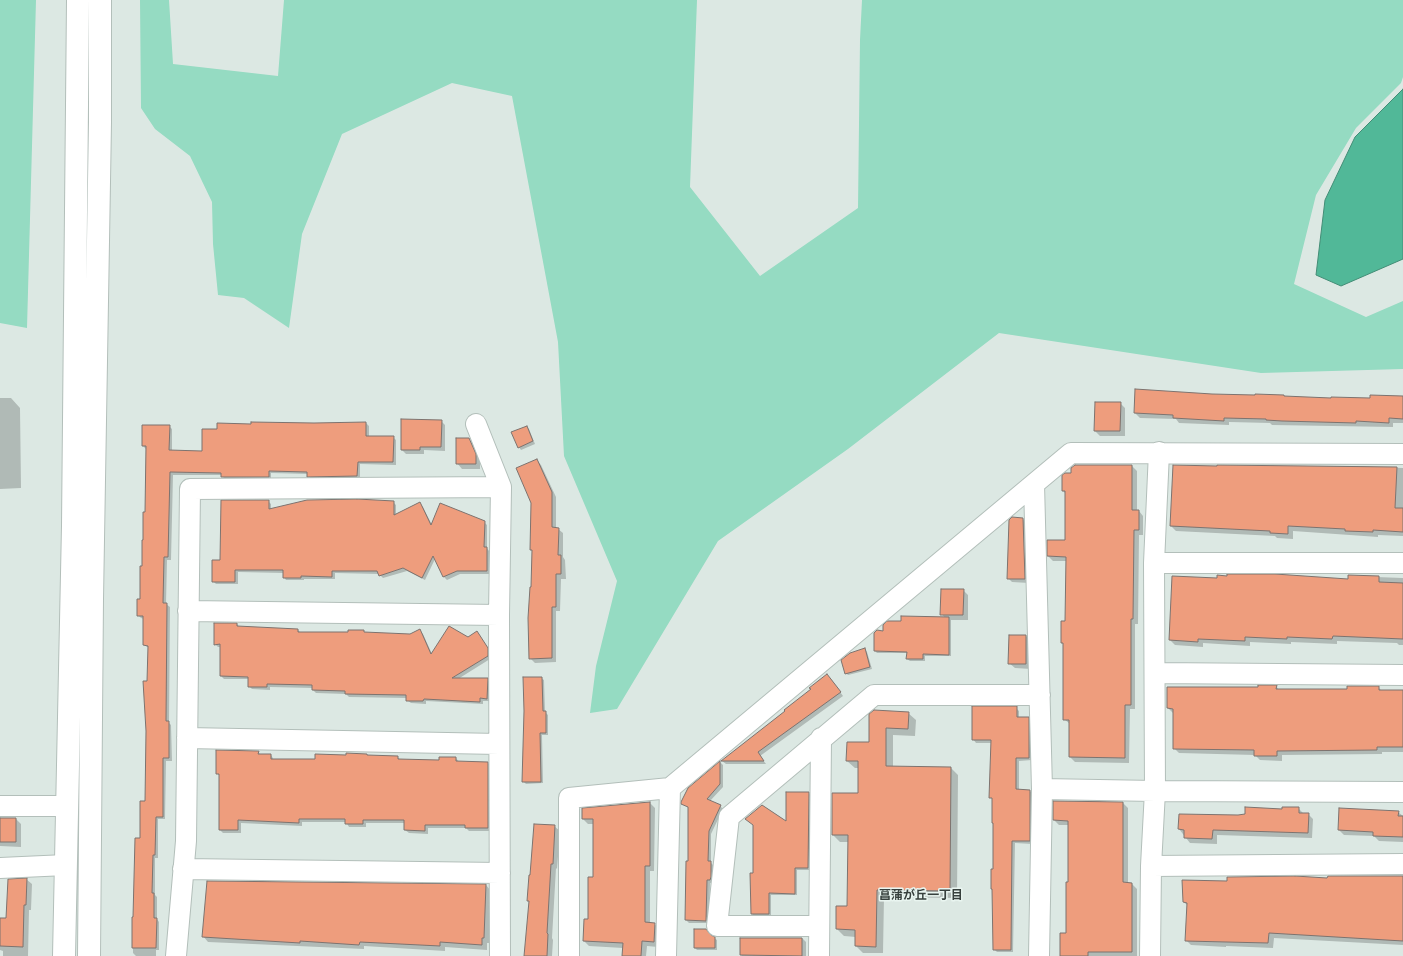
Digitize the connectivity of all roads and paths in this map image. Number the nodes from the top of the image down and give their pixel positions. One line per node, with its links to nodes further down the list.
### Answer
1 (78, 0): 23 (street)
2 (100, 0): 32 (street)
3 (476, 424): 7 (street)
4 (1159, 452): 5 (street); 6 (street); 8 (street)
5 (1403, 454)
6 (1034, 484): 14 (street); 18 (street)
7 (501, 487): 10 (street); 11 (street)
8 (1154, 563): 9 (street); 12 (street)
9 (1403, 563)
10 (188, 611): 11 (street); 15 (street)
11 (499, 615): 17 (street)
12 (1155, 673): 13 (street); 20 (street)
13 (1403, 675)
14 (1040, 695): 16 (street); 19 (street)
15 (187, 738): 17 (street); 28 (street)
16 (821, 738): 30 (street); 30 (street)
17 (499, 744): 29 (street)
18 (670, 788): 35 (street); 36 (street)
19 (1042, 789): 20 (street); 38 (street)
20 (1154, 791): 21 (street); 26 (street)
21 (1403, 792)
22 (0, 806): 23 (street)
23 (67, 806): 25 (street)
24 (1403, 864): 26 (street)
25 (66, 865): 27 (street); 31 (street)
26 (1151, 866): 39 (street)
27 (0, 868)
28 (183, 869): 29 (street); 33 (street)
29 (500, 873): 34 (street)
30 (819, 926): 37 (street)
31 (64, 956)
32 (89, 956)
33 (176, 956)
34 (500, 956)
35 (569, 956)
36 (666, 956)
37 (819, 956)
38 (1039, 956)
39 (1150, 956)

